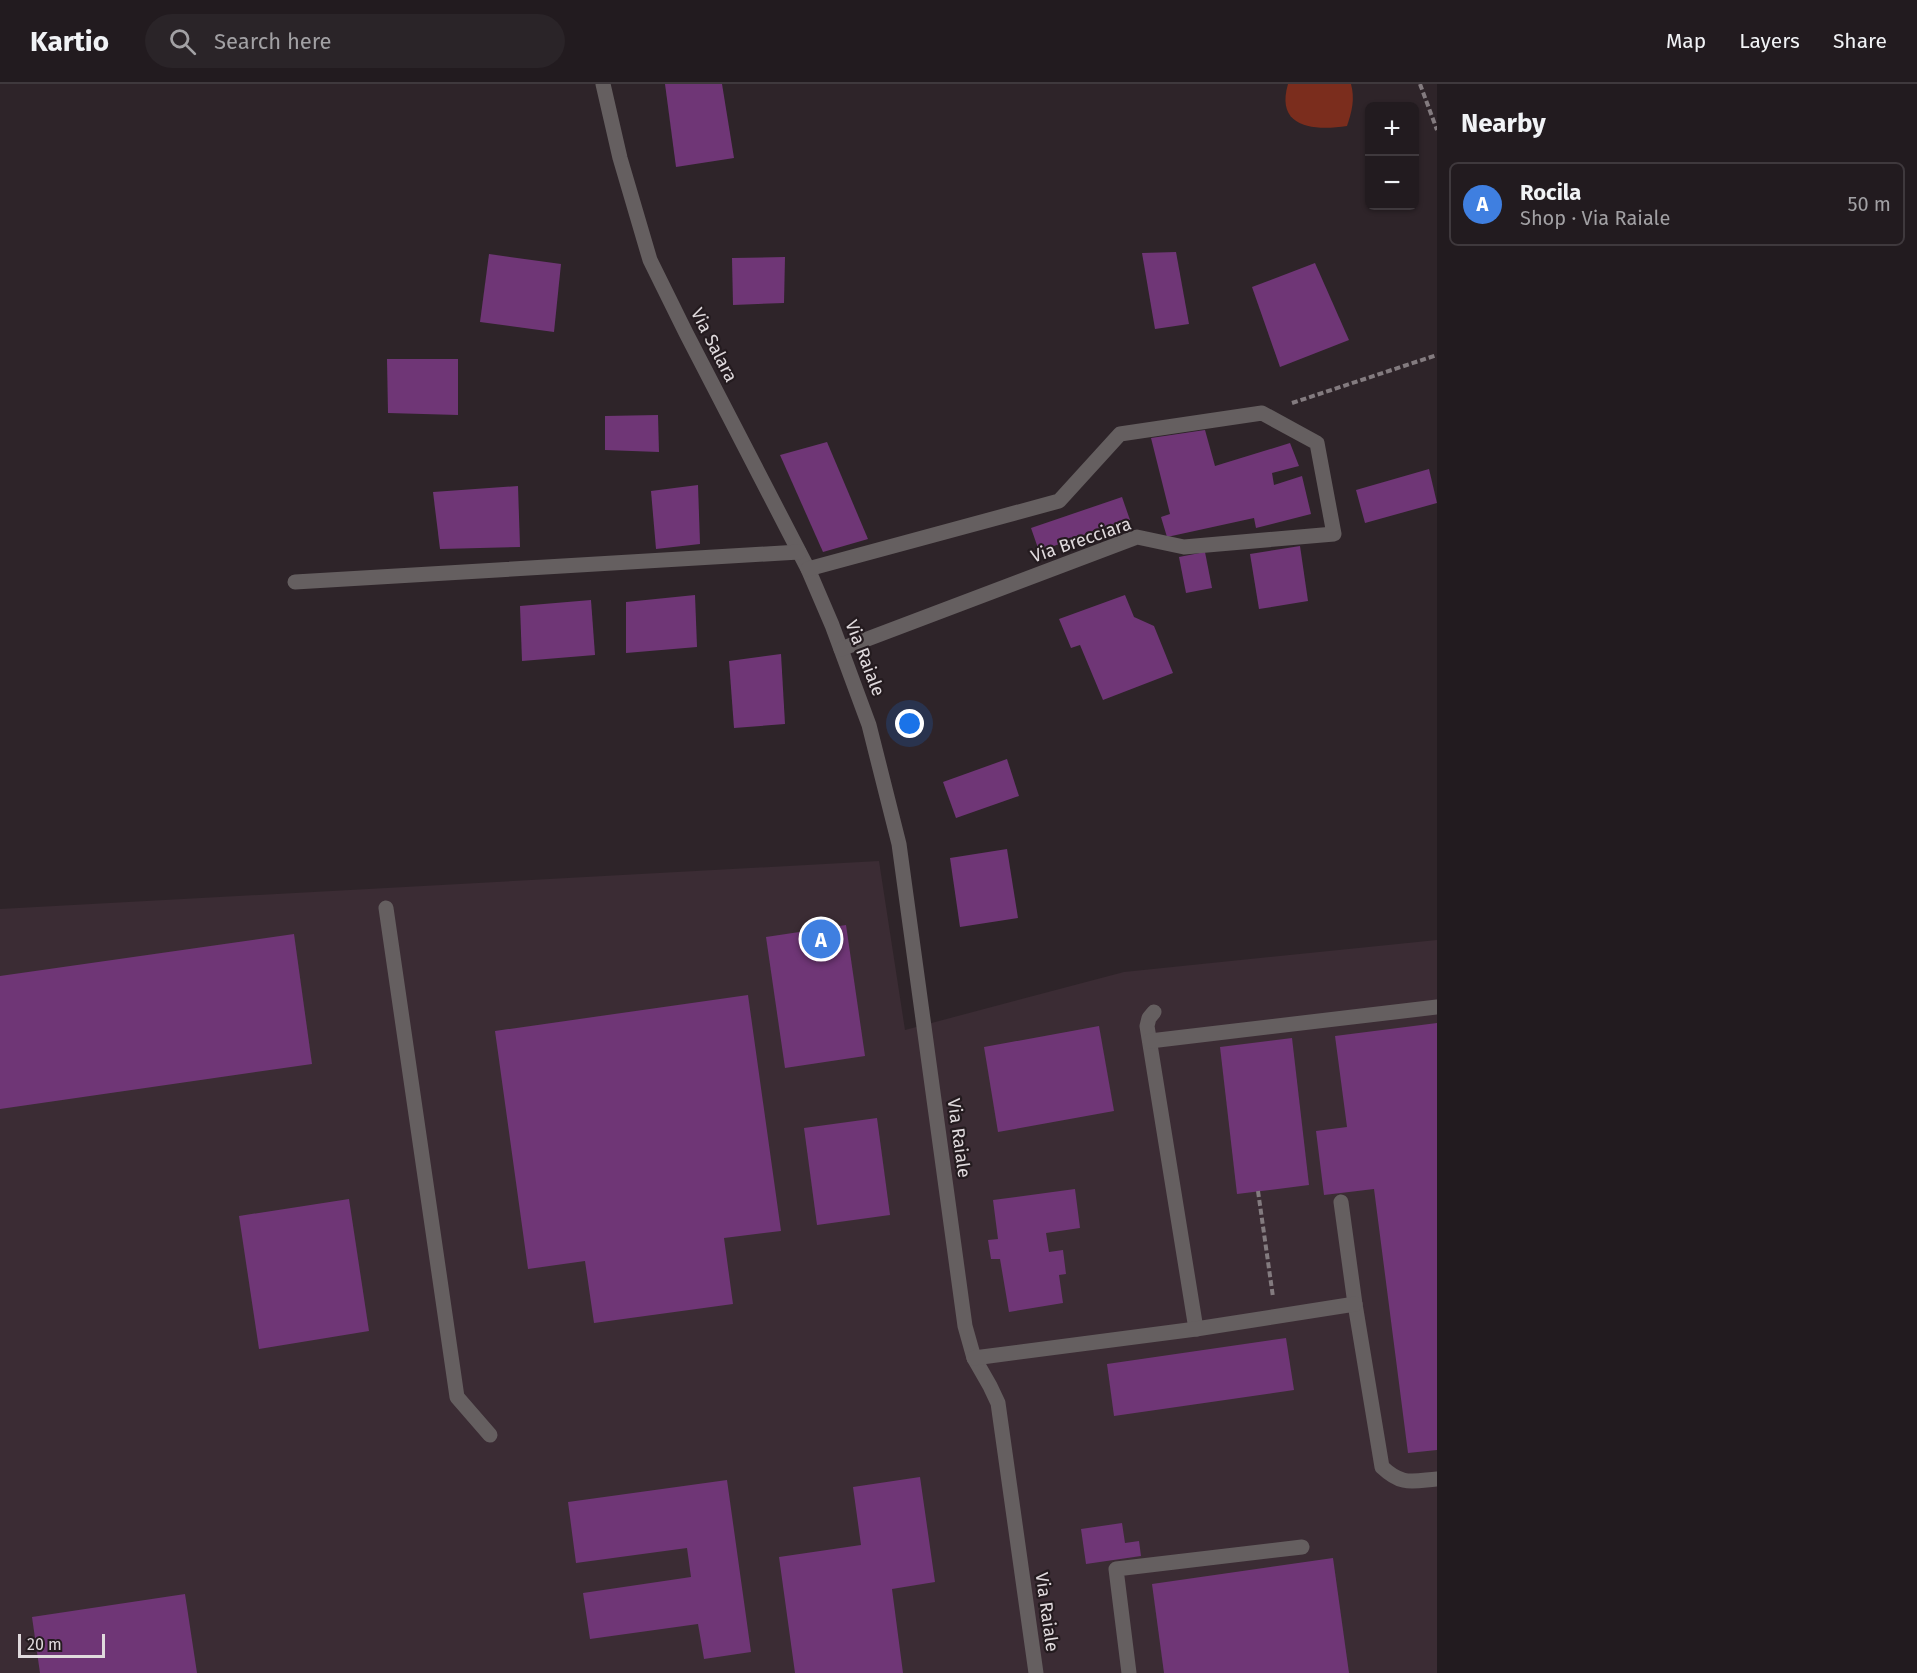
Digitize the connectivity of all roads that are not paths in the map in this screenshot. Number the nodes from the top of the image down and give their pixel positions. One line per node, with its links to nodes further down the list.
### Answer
1 (603, 84): 2 (street, Via Salara)
2 (799, 552): 3 (street, Via Salara); 4 (street)
3 (808, 569): 5 (street, Via Salara); 6 (street, Via Brecciara)
4 (295, 582)
5 (826, 610): 6 (street, Via Raiale)
6 (841, 650): 14 (street, Via Raiale)
7 (386, 908): 15 (street)
8 (1437, 1007): 10 (street)
9 (1154, 1012): 10 (street)
10 (1150, 1041): 13 (street)
11 (1341, 1202): 12 (street)
12 (1355, 1304): 13 (street); 16 (street)
13 (1196, 1329): 14 (street)
14 (974, 1358): 18 (street, Via Raiale)
15 (490, 1435)
16 (1437, 1479)
17 (1302, 1547): 19 (street)
18 (1036, 1673)
19 (1129, 1673)

